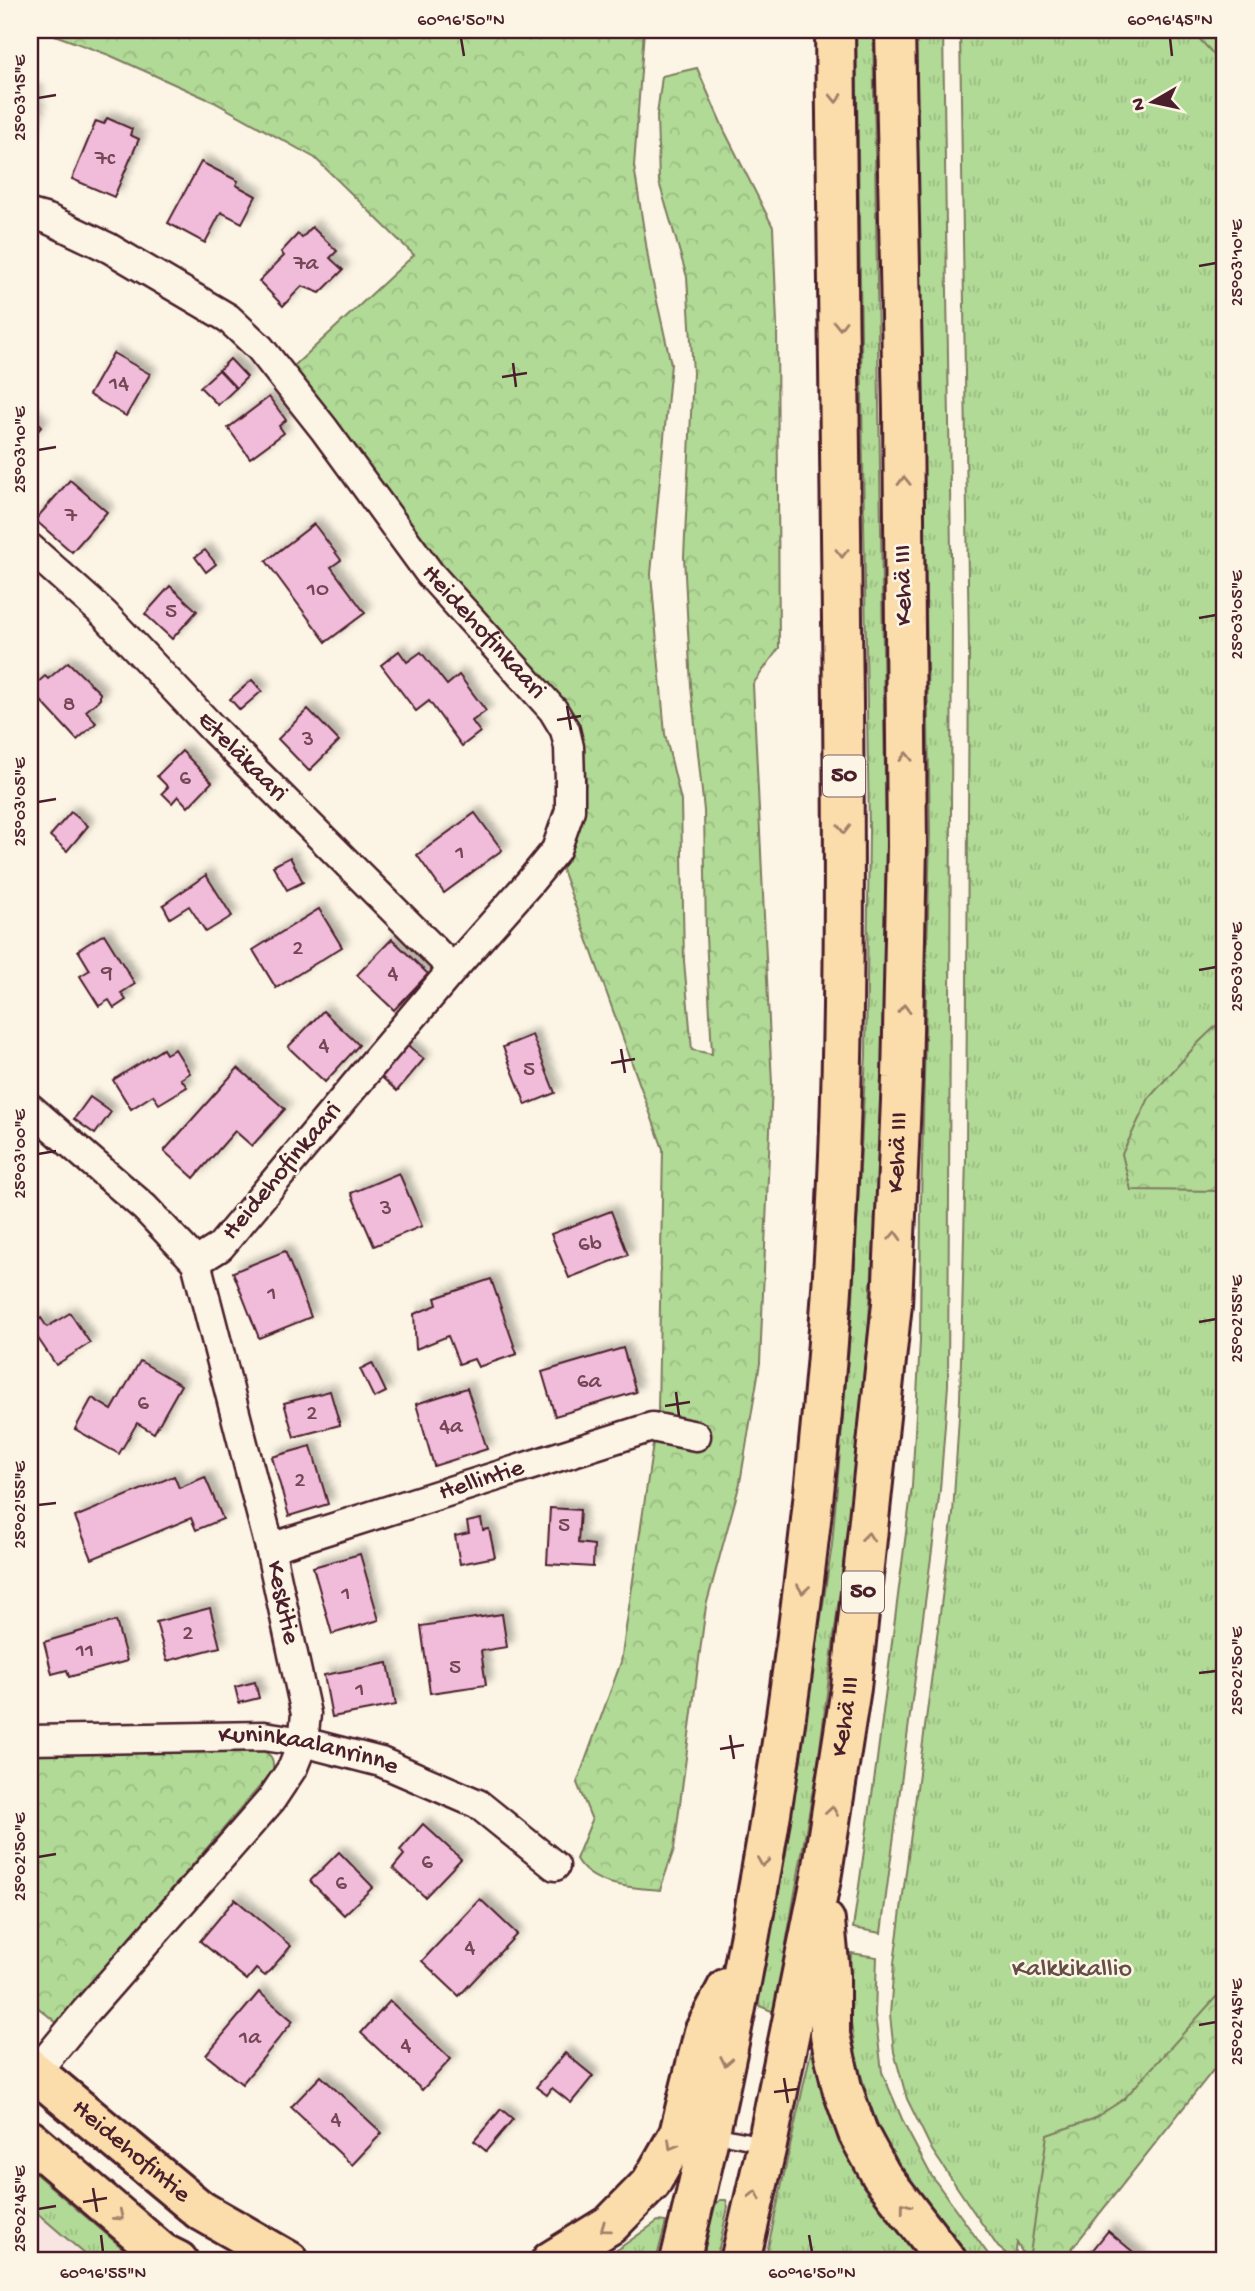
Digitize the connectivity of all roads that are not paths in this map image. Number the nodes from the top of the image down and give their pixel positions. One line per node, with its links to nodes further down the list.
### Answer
1 (835, 30): 14 (main road, 50, one-way to 14)
2 (895, 30): 13 (main road, Kehä III / 50, one-way to 2)
3 (30, 214): 5 (street, Heidehofinkaari)
4 (30, 548): 5 (street, Eteläkaari)
5 (453, 969): 7 (street, Heidehofinkaari)
6 (30, 1108): 7 (street, Keskitie)
7 (196, 1262): 9 (street, Keskitie)
8 (696, 1436): 9 (street, Hellintie)
9 (270, 1548): 11 (street, Keskitie)
10 (30, 1740): 11 (street, Kuninkaalanrinne)
11 (303, 1742): 12 (street, Kuninkaalanrinne); 15 (street, Keskitie)
12 (555, 1866)
13 (821, 1879): 18 (main road, Kehä III / 50); 26 (main road, one-way to 13)
14 (749, 1946): 16 (main road, 50, one-way to 16); 23 (main road, one-way to 23)
15 (31, 2074): 19 (main road, Heidehofintie)
16 (711, 2134): 18 (lane); 24 (main road, 50)
17 (30, 2140): 20 (main road, one-way to 20)
18 (767, 2145): 25 (main road, Kehä III / 50, one-way to 18)
19 (200, 2210): 21 (main road); 22 (main road)
20 (170, 2259)
21 (245, 2261)
22 (289, 2261)
23 (551, 2261)
24 (680, 2261)
25 (740, 2261)
26 (947, 2261)

